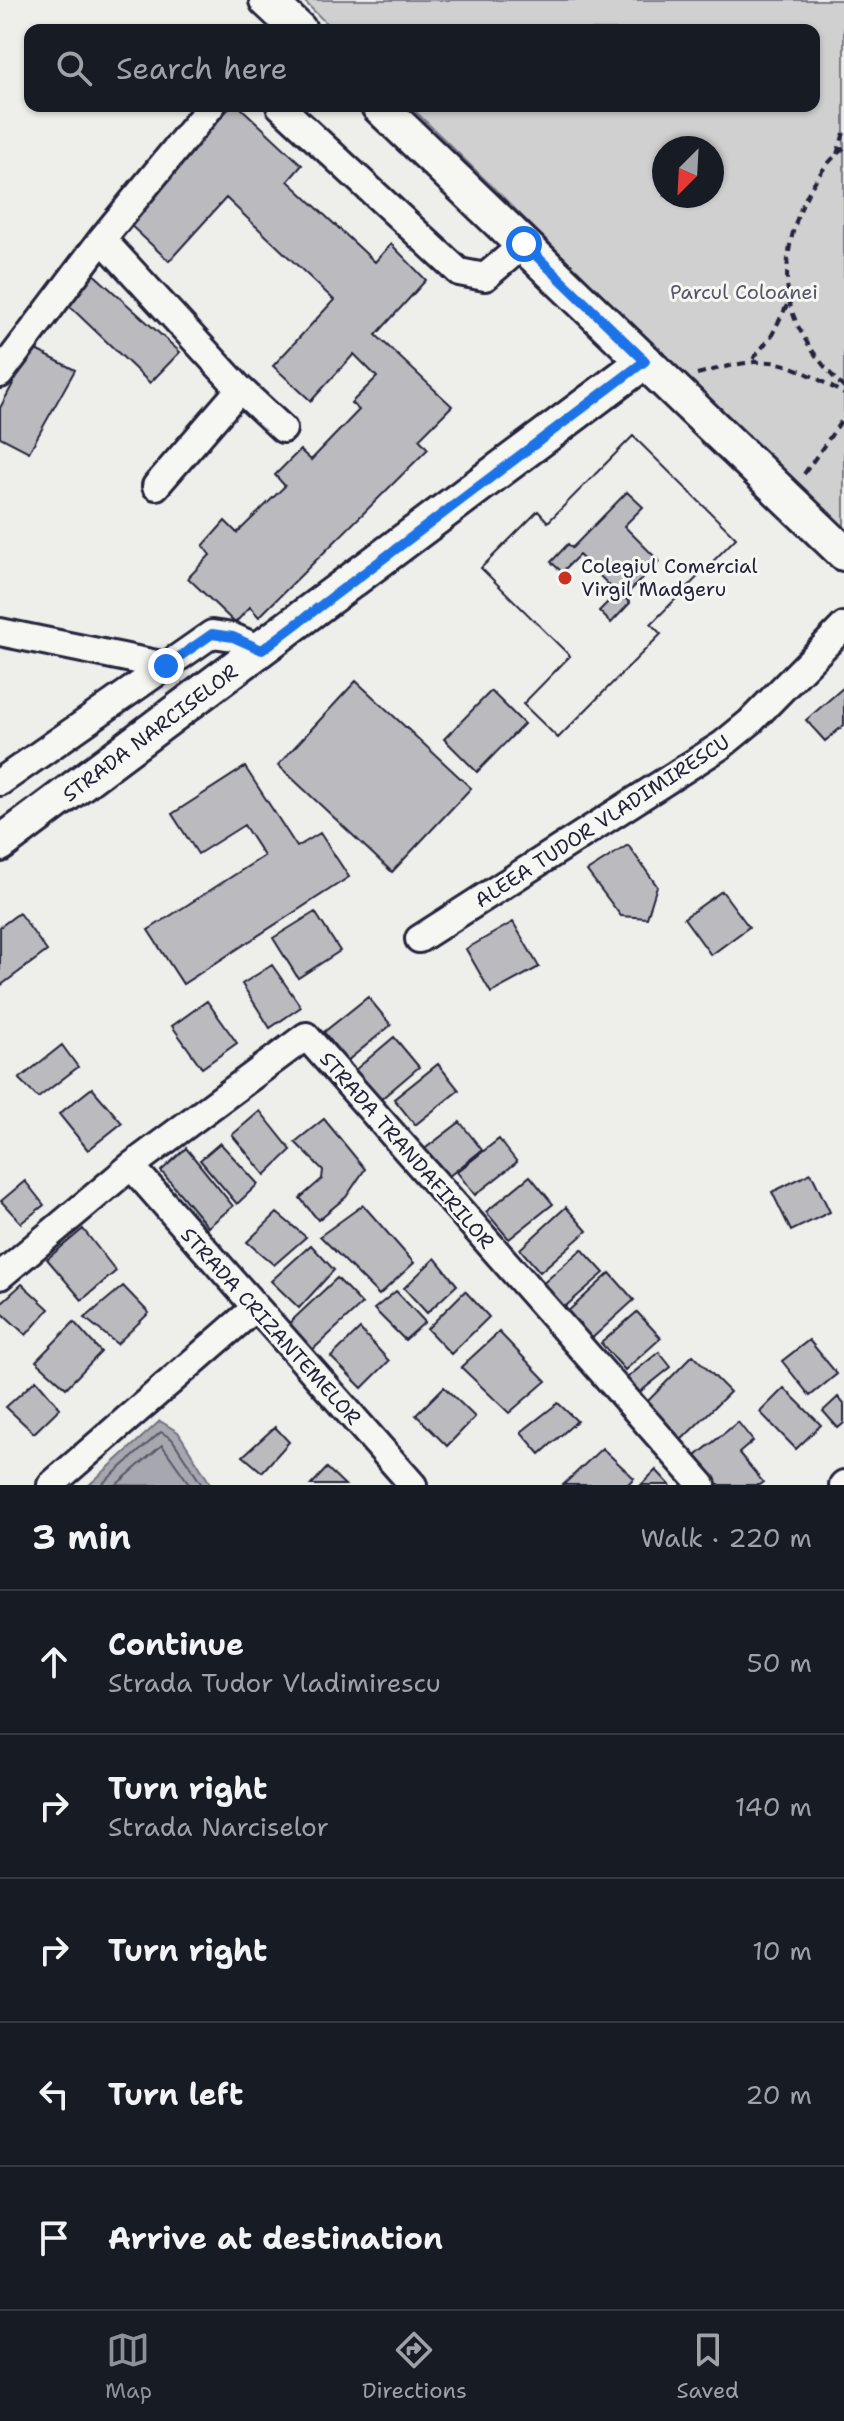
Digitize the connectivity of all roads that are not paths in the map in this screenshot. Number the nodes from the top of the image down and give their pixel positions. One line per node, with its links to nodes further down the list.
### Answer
1 (267, 0): 2 (main road)
2 (293, 24)
3 (206, 112): 6 (street)
4 (286, 112): 7 (street)
5 (385, 112): 7 (main road)
6 (102, 239): 9 (street); 10 (street)
7 (524, 244): 8 (main road)
8 (656, 372): 13 (main road); 16 (main road, STRADA NARCISELOR)
9 (0, 374)
10 (240, 389): 11 (street); 12 (street)
11 (283, 429)
12 (156, 486)
13 (844, 553)
14 (844, 626): 20 (street, ALEEA TUDOR VLADIMIRESCU)
15 (0, 632): 17 (street)
16 (262, 650): 17 (street); 19 (main road, STRADA NARCISELOR)
17 (166, 666): 18 (street)
18 (0, 782)
19 (0, 844)
20 (419, 939)
21 (131, 1166): 22 (street, STRADA TRANDAFIRILOR); 23 (street, STRADA CRIZANTEMELOR); 26 (street, STRADA TRANDAFIRILOR)
22 (0, 1276)
23 (255, 1308): 24 (street); 25 (street, STRADA CRIZANTEMELOR)
24 (51, 1485)
25 (413, 1485)
26 (702, 1485)

